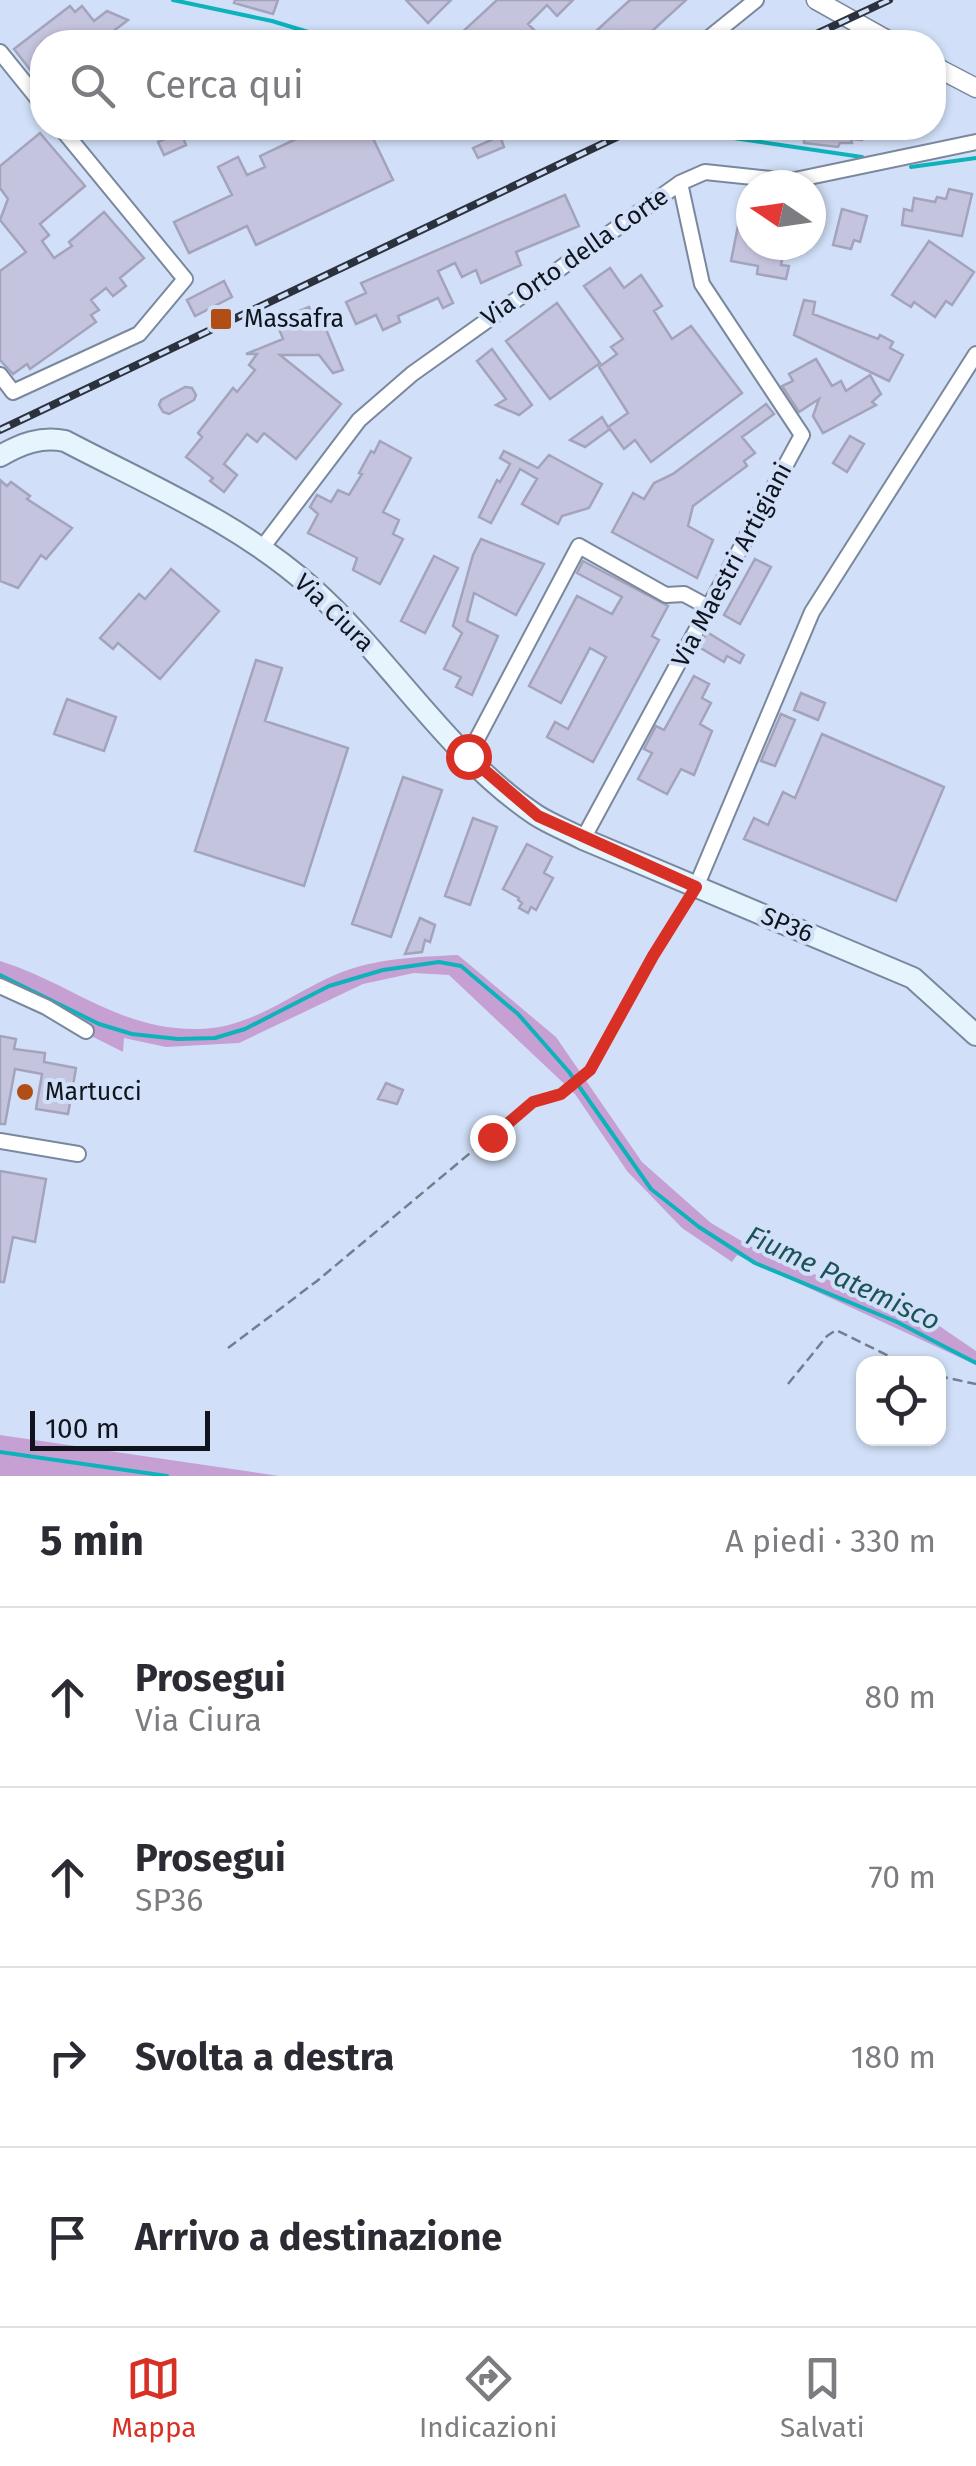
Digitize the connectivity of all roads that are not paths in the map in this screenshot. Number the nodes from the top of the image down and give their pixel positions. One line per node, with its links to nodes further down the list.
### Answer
1 (756, 0): 3 (street)
2 (816, 0): 4 (street)
3 (719, 30)
4 (869, 30)
5 (0, 52): 8 (street)
6 (946, 72): 7 (street)
7 (976, 88)
8 (30, 89)
9 (72, 140): 13 (street)
10 (976, 142): 11 (street, Via Orto della Corte)
11 (680, 183): 15 (street, Via Orto della Corte); 16 (street, Via Maestri Artigiani)
12 (976, 354): 19 (street)
13 (0, 375)
14 (0, 456): 15 (main road, Via Ciura)
15 (262, 548): 17 (main road, Via Ciura)
16 (708, 607): 17 (street); 18 (street, Via Maestri Artigiani)
17 (468, 756): 18 (main road, Via Ciura)
18 (583, 838): 19 (main road, SP36 / SP36)
19 (696, 887): 22 (main road, SP36 / SP36)
20 (0, 986): 21 (street)
21 (86, 1031)
22 (976, 1035)
23 (0, 1141): 24 (street)
24 (78, 1154)

